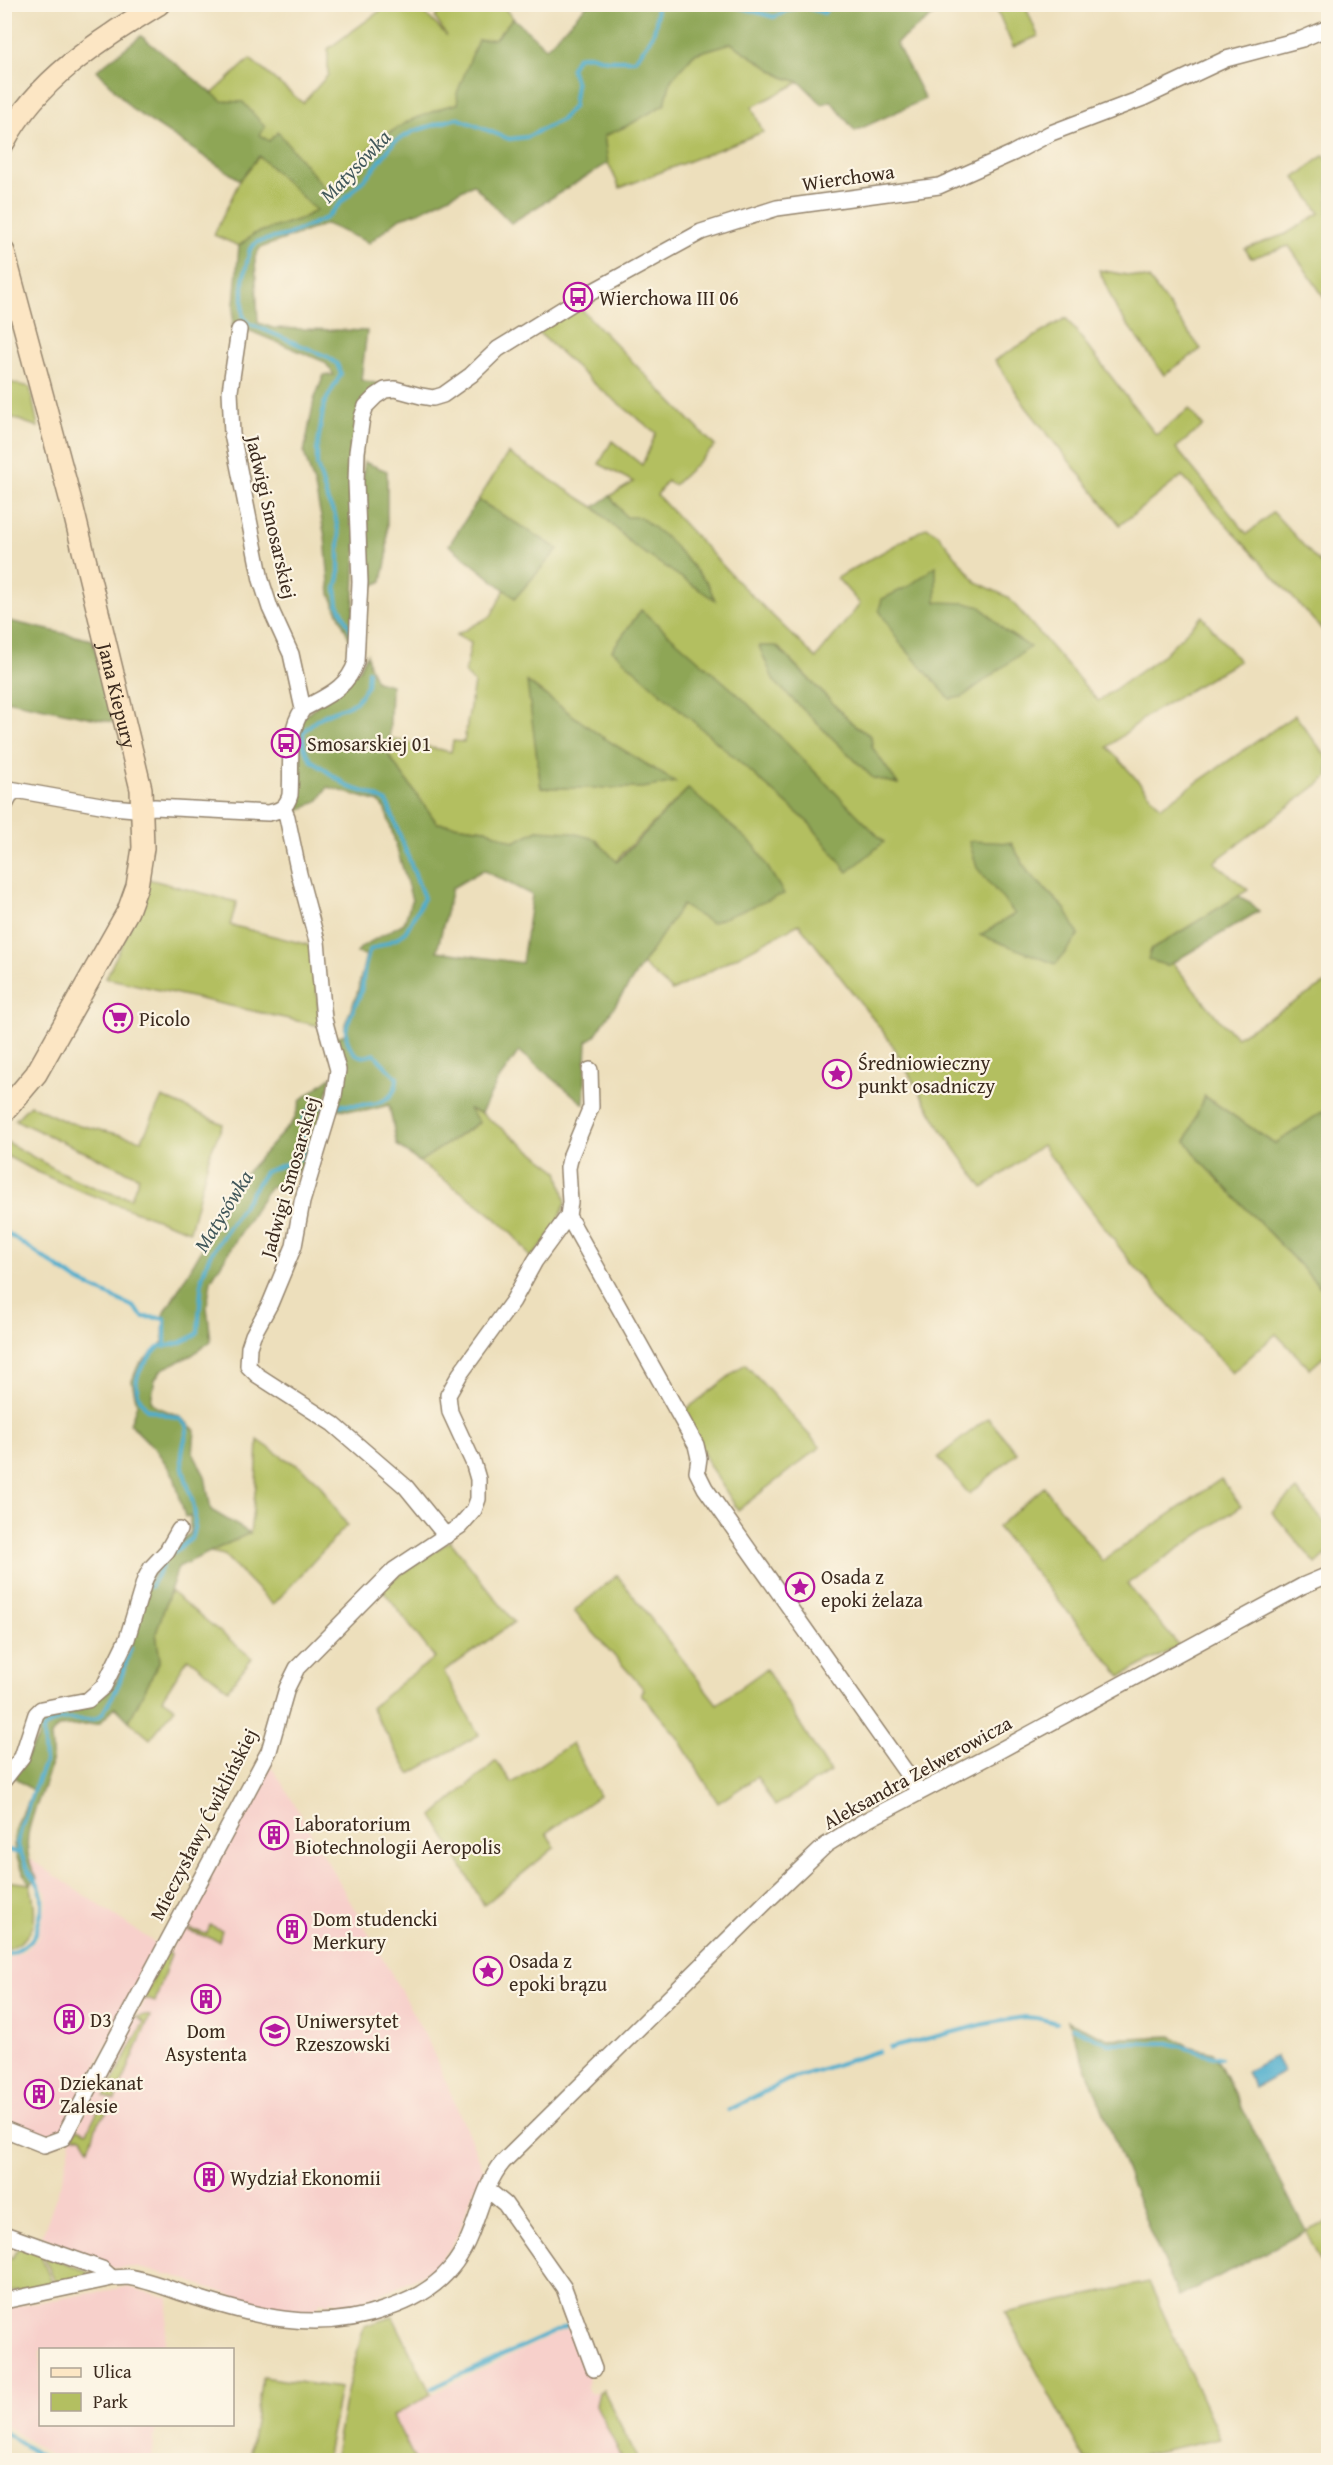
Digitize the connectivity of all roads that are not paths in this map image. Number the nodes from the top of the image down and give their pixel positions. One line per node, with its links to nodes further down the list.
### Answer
1 (159, 4): 3 (street)
2 (1329, 28): 6 (street, Wierchowa)
3 (4, 142)
4 (4, 252): 9 (street, Jana Kiepury)
5 (239, 330): 6 (street, Jadwigi Smosarskiej)
6 (303, 709): 10 (street)
7 (9, 789): 8 (street); 9 (street)
8 (4, 807)
9 (143, 808): 10 (street); 12 (street, Jana Kiepury)
10 (283, 808): 15 (street, Jadwigi Smosarskiej)
11 (590, 1070): 13 (street)
12 (4, 1112)
13 (568, 1216): 15 (street, Mieczysławy Ćwiklińskiej); 18 (street)
14 (179, 1530): 17 (street)
15 (446, 1536): 19 (street, Mieczysławy Ćwiklińskiej)
16 (1329, 1575): 18 (street, Aleksandra Zelwerowicza)
17 (4, 1780)
18 (920, 1792): 20 (street, Aleksandra Zelwerowicza)
19 (4, 2129)
20 (488, 2190): 22 (street, Aleksandra Zelwerowicza); 24 (street)
21 (4, 2234): 22 (street, Aleksandra Zelwerowicza)
22 (112, 2278): 23 (street, Aleksandra Zelwerowicza)
23 (4, 2301)
24 (594, 2369)

